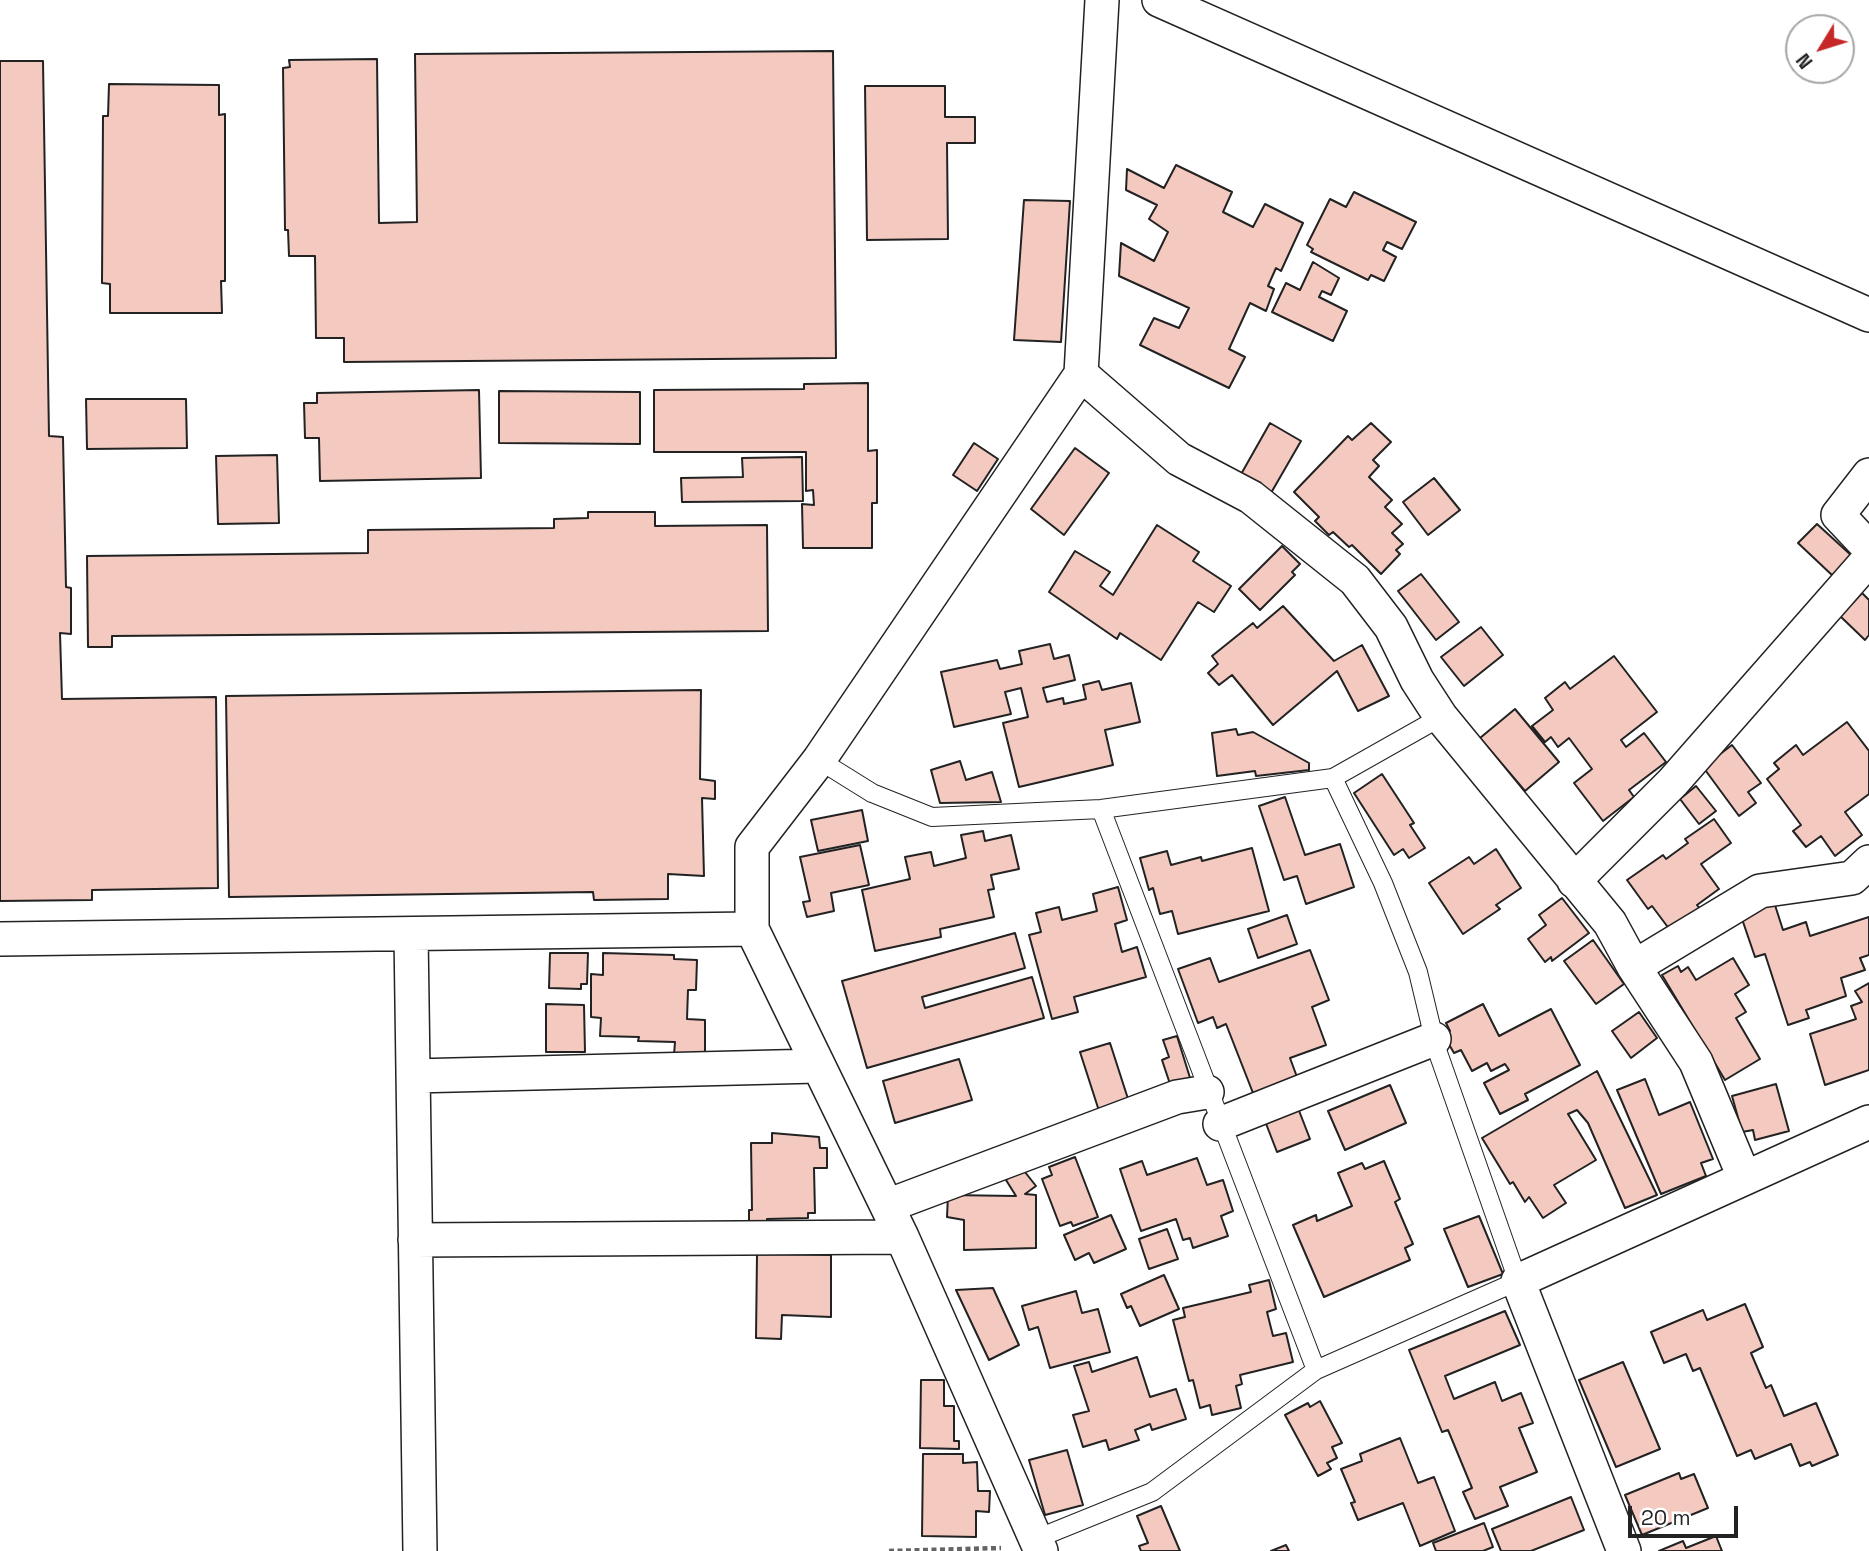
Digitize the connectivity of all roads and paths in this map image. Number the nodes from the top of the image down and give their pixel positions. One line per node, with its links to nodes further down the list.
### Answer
1 (1102, 0): 4 (street)
2 (1159, 0): 3 (street)
3 (1869, 315)
4 (1082, 374): 8 (street); 9 (street)
5 (1869, 475): 6 (street)
6 (1869, 548)
7 (1869, 559): 13 (street)
8 (1441, 717): 10 (lane); 13 (street)
9 (819, 760): 11 (lane); 14 (street)
10 (1333, 778): 11 (lane); 18 (lane)
11 (1101, 809): 21 (lane)
12 (1869, 862): 17 (street)
13 (1574, 881): 17 (street)
14 (752, 929): 15 (street); 19 (street)
15 (411, 934): 16 (street); 20 (street)
16 (0, 940)
17 (1634, 967): 24 (street)
18 (1434, 1039): 23 (street); 28 (lane)
19 (817, 1066): 20 (street); 25 (street)
20 (413, 1076): 27 (street)
21 (1207, 1092): 23 (lane); 25 (street)
22 (1869, 1122): 24 (street)
23 (1220, 1124): 29 (lane)
24 (1744, 1177): 28 (street)
25 (887, 1206): 26 (street)
26 (902, 1237): 27 (street); 30 (street)
27 (415, 1240): 31 (street)
28 (1518, 1281): 29 (lane); 33 (street)
29 (1316, 1370): 30 (lane)
30 (1039, 1546): 32 (path)
31 (420, 1551)
32 (890, 1551)
33 (1623, 1551)

